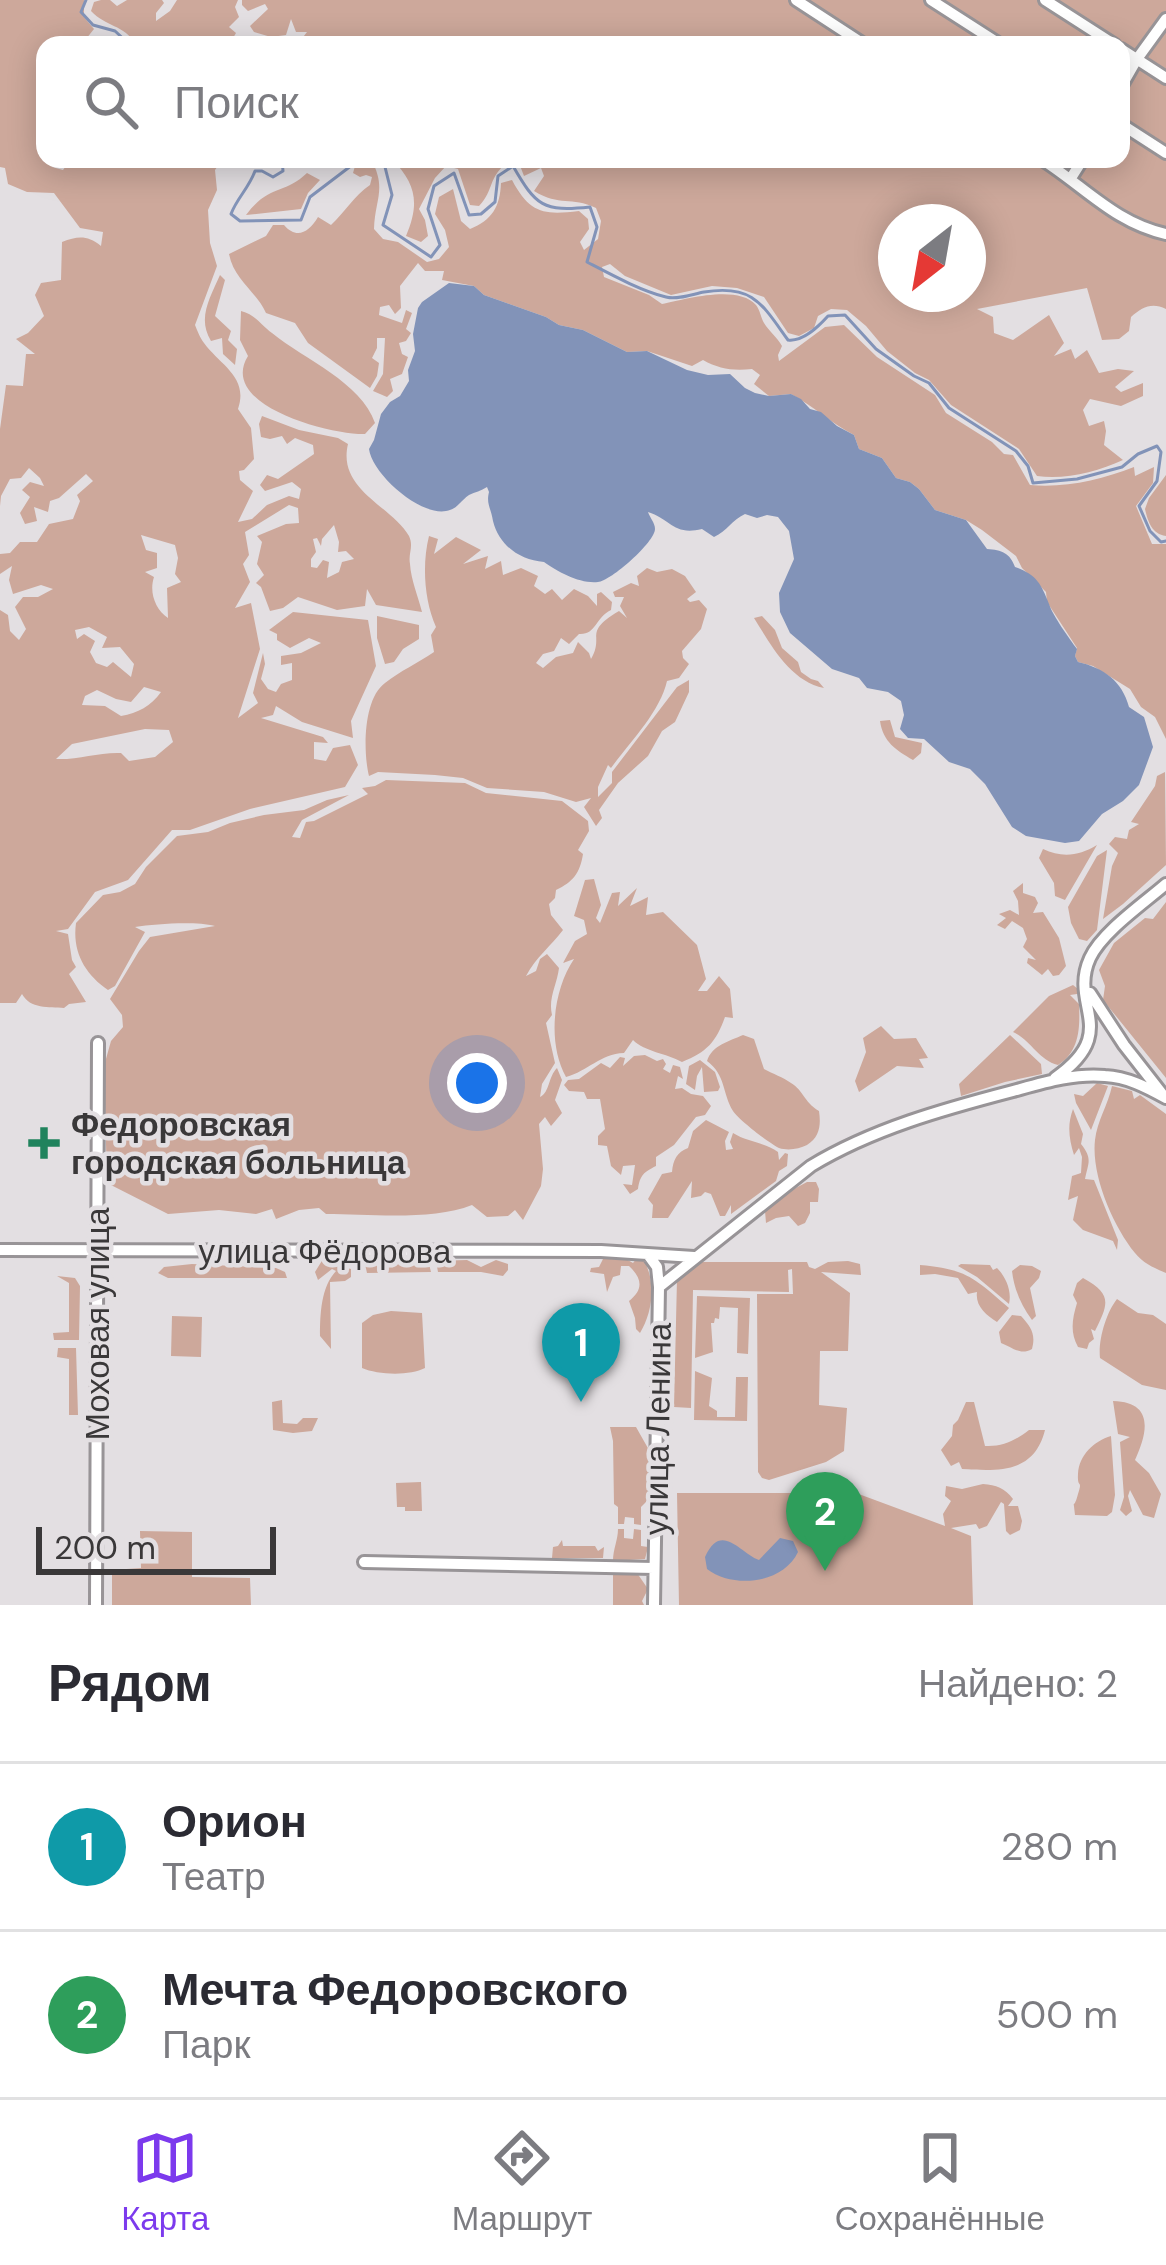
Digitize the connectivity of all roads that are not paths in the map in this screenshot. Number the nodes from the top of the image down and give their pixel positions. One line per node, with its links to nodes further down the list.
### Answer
1 (796, 0): 5 (street)
2 (931, 0): 6 (street)
3 (1045, 0): 7 (street)
4 (1166, 19): 9 (street)
5 (852, 36)
6 (987, 36)
7 (1101, 36)
8 (1130, 55): 9 (street)
9 (1137, 59): 10 (street); 11 (street)
10 (1130, 71)
11 (1166, 78)
12 (1130, 130): 13 (street)
13 (1166, 154)
14 (1056, 168): 16 (street)
15 (1077, 168): 16 (street)
16 (1071, 178): 17 (street)
17 (1166, 234)
18 (1166, 884): 19 (street)
19 (1086, 988): 21 (street); 22 (street)
20 (98, 1043): 24 (street, Моховая улица)
21 (1053, 1080): 22 (street); 26 (street)
22 (1166, 1097)
23 (0, 1250): 24 (street, улица Фёдорова)
24 (98, 1250): 25 (street, улица Фёдорова); 30 (street, Моховая улица)
25 (649, 1256): 26 (street, улица Фёдорова); 27 (street, улица Ленина)
26 (694, 1257): 27 (street)
27 (659, 1287): 29 (street, улица Ленина)
28 (364, 1562): 29 (street)
29 (654, 1568): 31 (street, улица Ленина)
30 (96, 1605)
31 (654, 1605)

